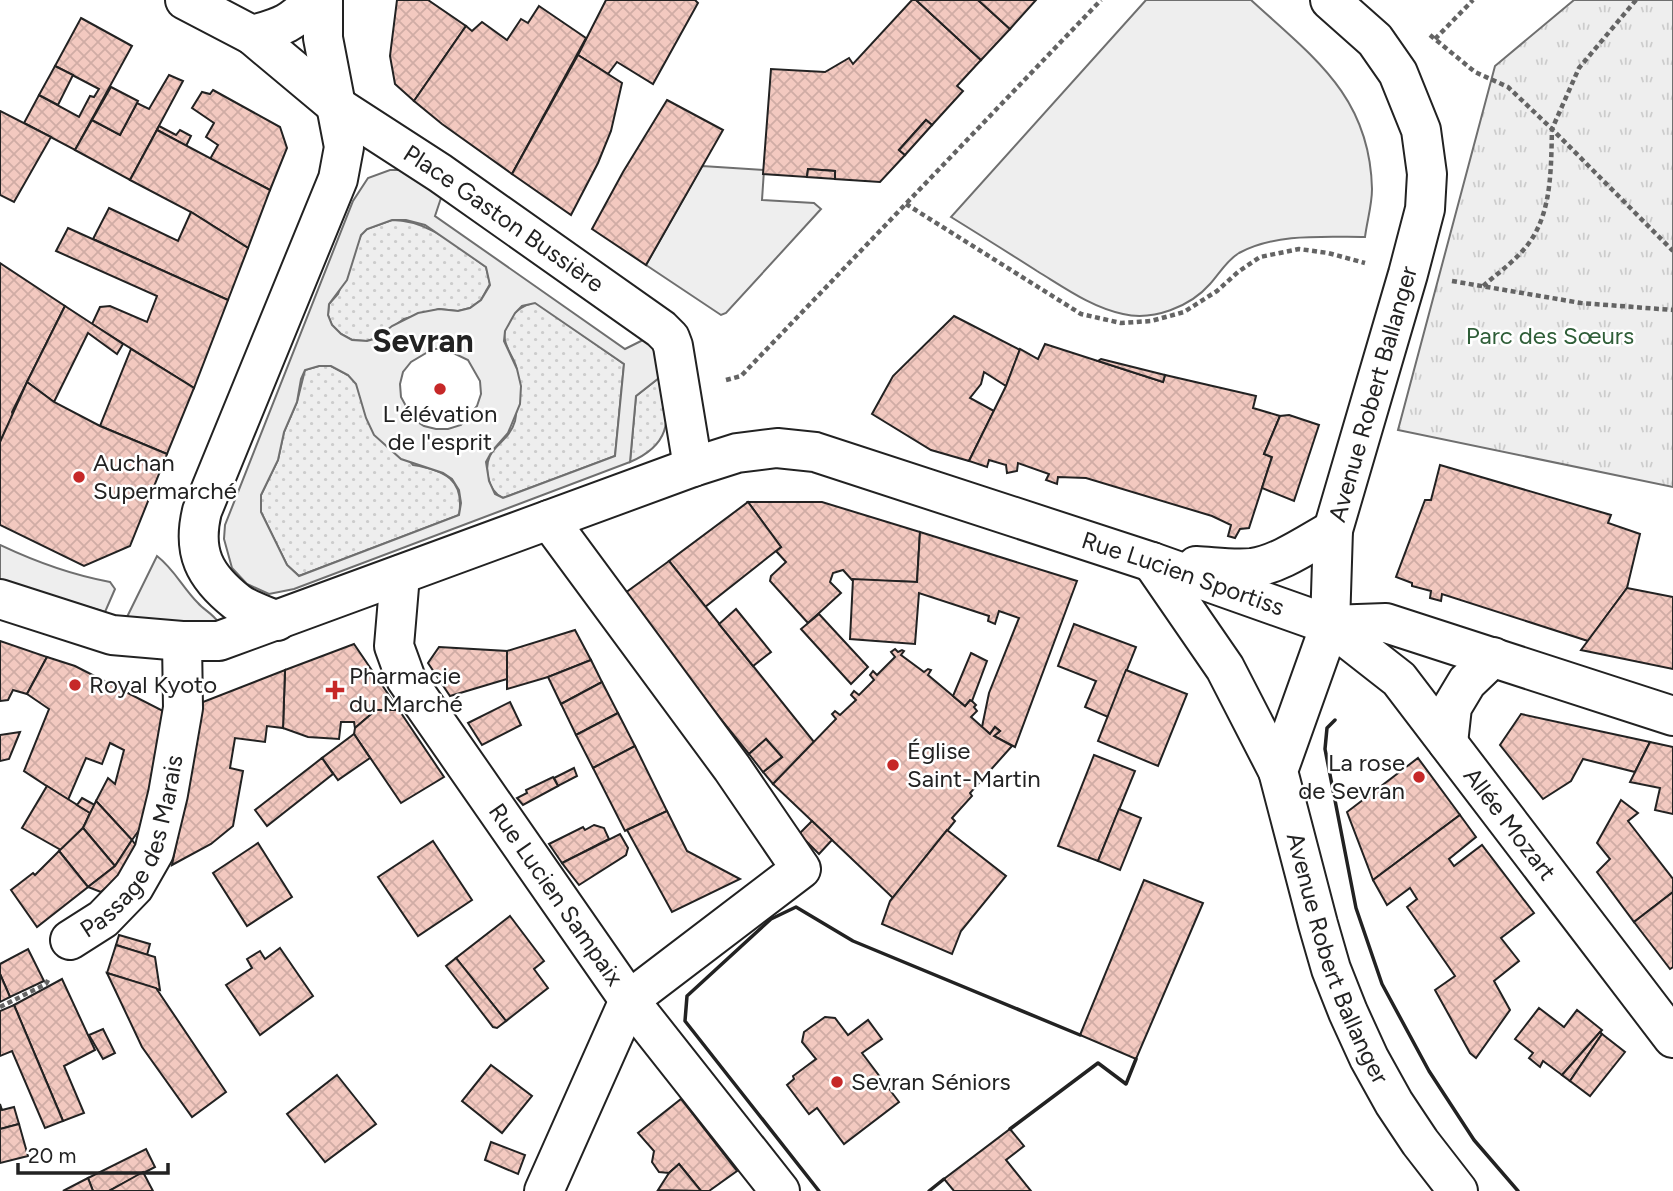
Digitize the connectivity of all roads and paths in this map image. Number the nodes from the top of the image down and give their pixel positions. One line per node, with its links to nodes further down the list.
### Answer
1 (185, 0): 9 (street, Place Gaston Bussière)
2 (314, 0): 9 (street)
3 (323, 0): 11 (street)
4 (1101, 0): 13 (path)
5 (1330, 0): 15 (street, Avenue Robert Ballanger)
6 (1473, 0): 10 (path)
7 (1636, 0): 12 (path)
8 (1426, 32): 10 (path)
9 (252, 35): 11 (street, Place Gaston Bussière)
10 (1435, 39): 12 (path)
11 (338, 107): 18 (street, Place Gaston Bussière); 25 (street)
12 (1552, 130): 14 (path); 16 (path)
13 (906, 204): 15 (path); 18 (path)
14 (1673, 251)
15 (1408, 274): 16 (path); 21 (street, Avenue Robert Ballanger)
16 (1482, 287): 17 (path)
17 (1673, 310)
18 (681, 391): 19 (street, Place Gaston Bussière)
19 (692, 467): 20 (street); 22 (street, Rue Lucien Sportiss)
20 (549, 520): 23 (street); 33 (street)
21 (1334, 530): 22 (street); 26 (street, Avenue Robert Ballanger)
22 (1152, 562): 26 (street, Rue Lucien Sportiss); 31 (street)
23 (400, 575): 25 (street); 33 (street, Rue Lucien Sampaix)
24 (0, 599): 27 (street)
25 (276, 621): 27 (street)
26 (1329, 625): 28 (street, Rue Lucien Sportiss); 30 (street, Allée Mozart); 31 (street, Avenue Robert Ballanger)
27 (182, 641): 32 (street, Passage des Marais)
28 (1493, 657): 29 (street, Rue Lucien Sportiss); 30 (street)
29 (1673, 716)
30 (1448, 743): 35 (street, Allée Mozart)
31 (1278, 771): 38 (street, Avenue Robert Ballanger)
32 (70, 940): 34 (path, Passage des Marais)
33 (629, 1000): 36 (street); 37 (street, Rue Lucien Sampaix)
34 (0, 1007)
35 (1673, 1038)
36 (544, 1191)
37 (780, 1191)
38 (1458, 1191)

